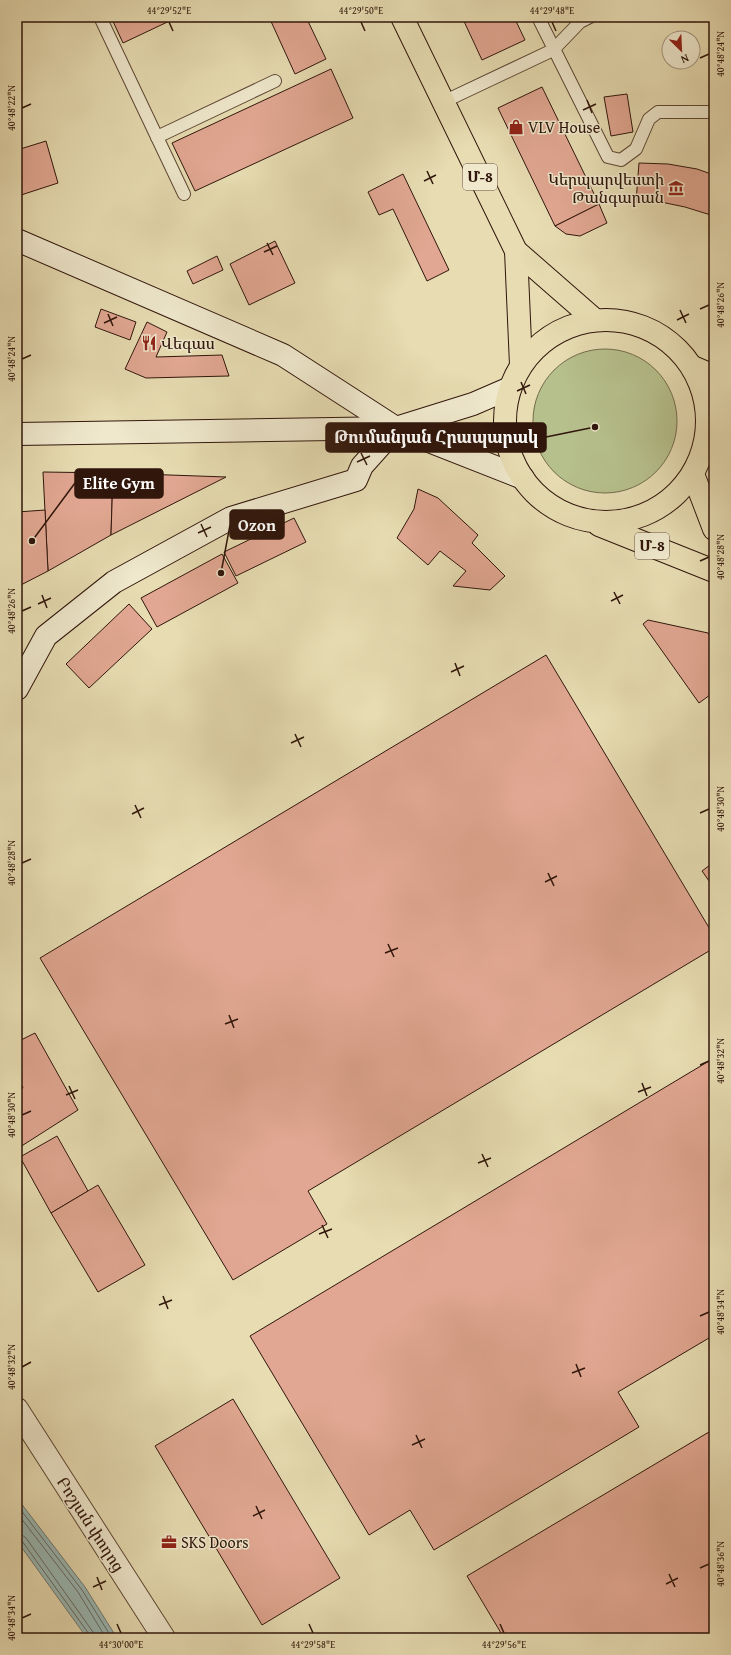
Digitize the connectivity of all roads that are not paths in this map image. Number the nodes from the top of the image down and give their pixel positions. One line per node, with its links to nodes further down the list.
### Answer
1 (100, 17): 9 (lane)
2 (402, 17): 7 (main road, Մ-8)
3 (538, 17): 5 (lane)
4 (590, 17): 5 (lane)
5 (553, 50): 7 (lane); 8 (lane)
6 (275, 81): 9 (lane)
7 (444, 102): 12 (main road, Մ-8)
8 (714, 112)
9 (157, 137): 10 (lane)
10 (184, 194)
11 (17, 240): 18 (main road)
12 (516, 251): 13 (main road, Մ-8); 14 (main road, Մ-8)
13 (595, 320): 14 (main road); 15 (main road)
14 (521, 365): 17 (main road)
15 (694, 368): 16 (main road); 20 (main road)
16 (714, 376)
17 (510, 388): 18 (main road); 22 (main road)
18 (396, 428): 19 (main road); 22 (main road); 26 (main road)
19 (17, 434)
20 (709, 446): 21 (main road)
21 (693, 474): 23 (main road); 24 (main road)
22 (523, 478): 23 (main road)
23 (590, 521): 25 (main road, Մ-8)
24 (714, 529)
25 (714, 571)
26 (17, 689)
27 (17, 1409): 28 (main road, Բոշյան փողոց)
28 (164, 1638)

